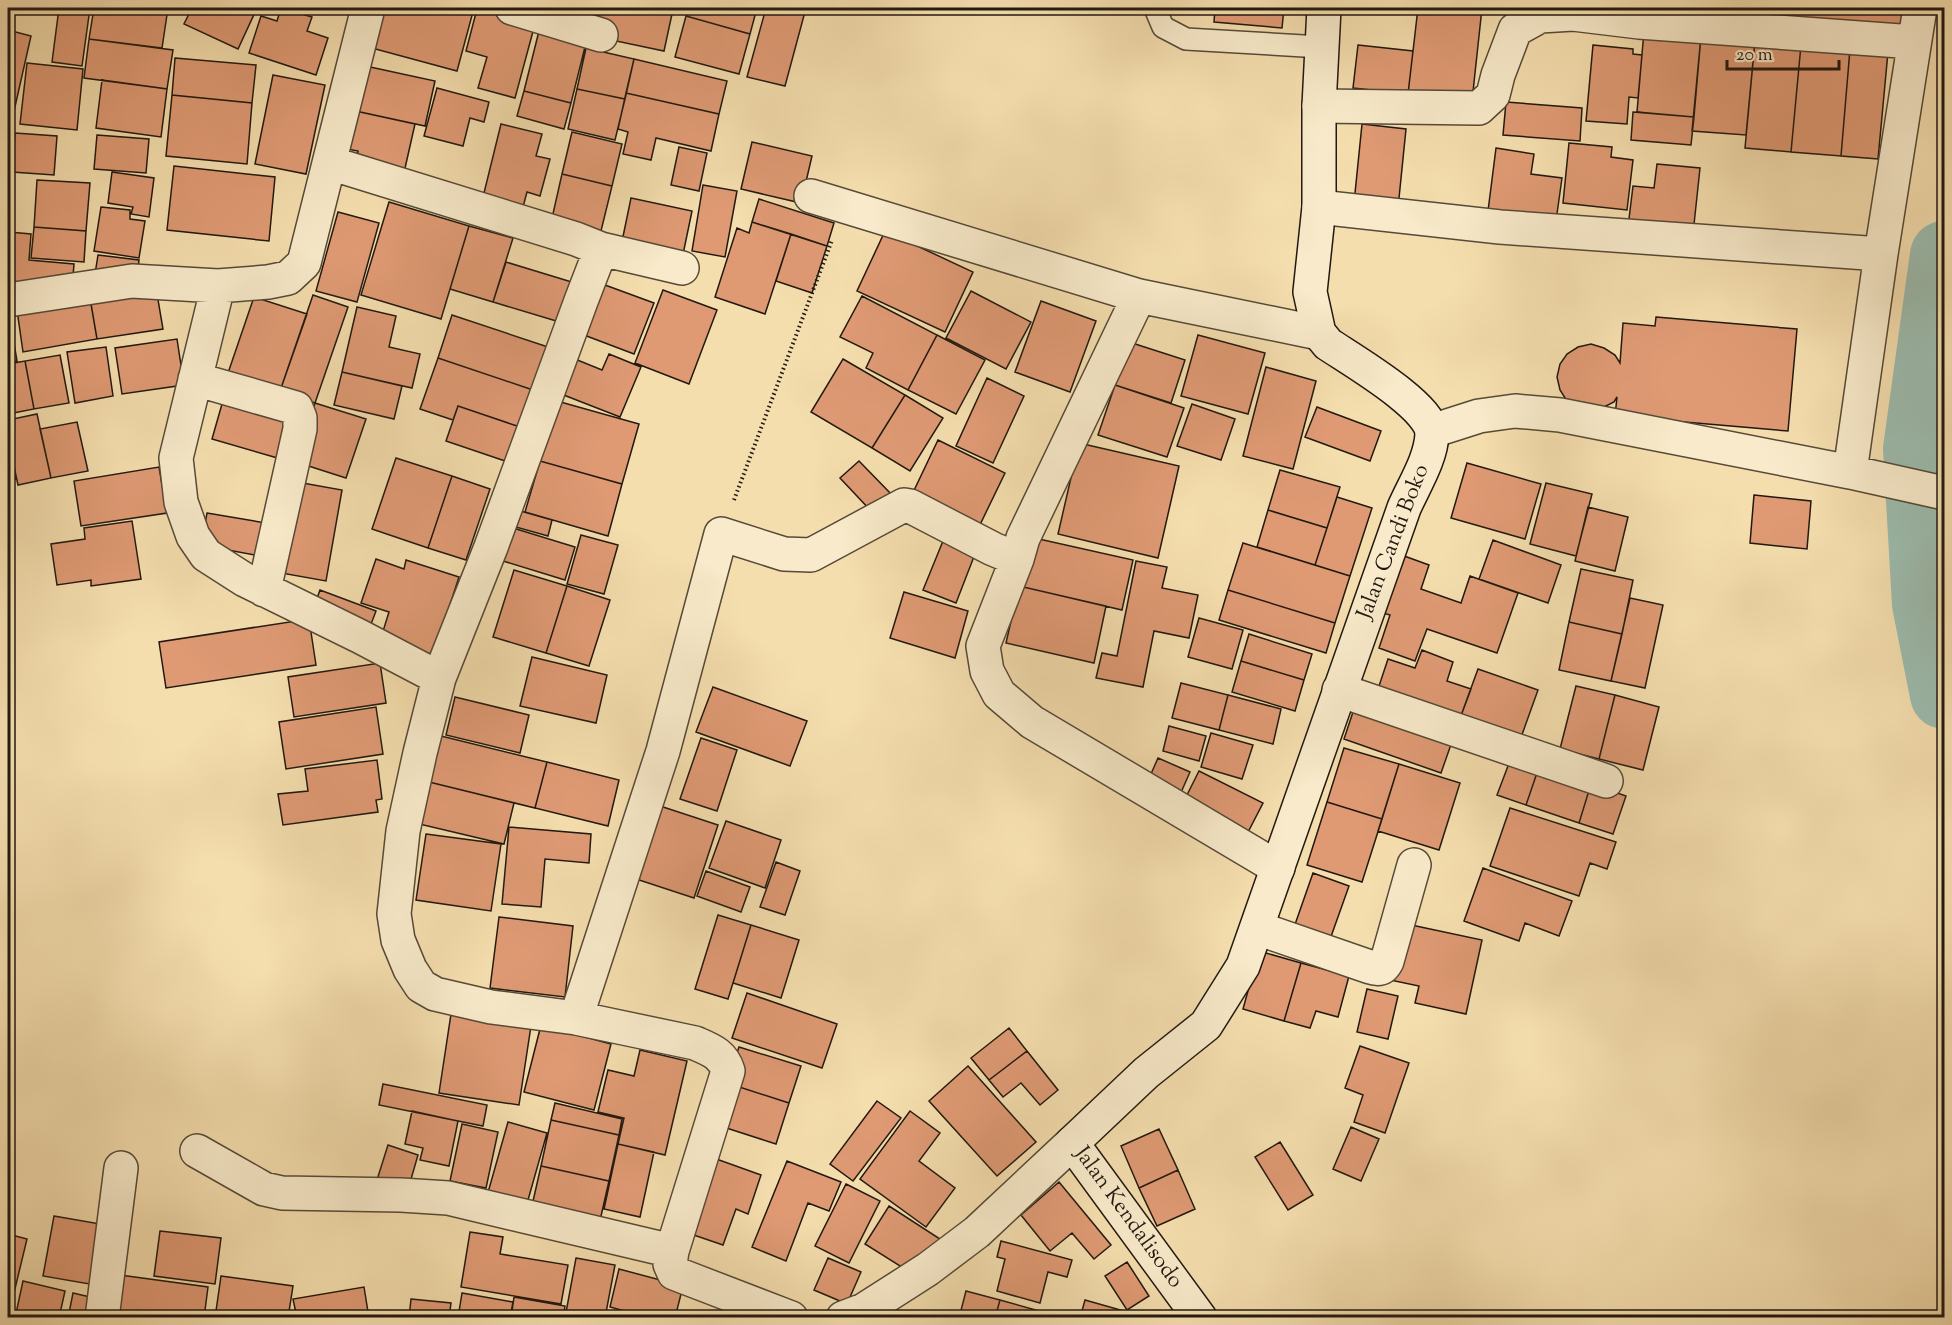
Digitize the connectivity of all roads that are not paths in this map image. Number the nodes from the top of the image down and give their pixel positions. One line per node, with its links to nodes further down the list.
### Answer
1 (368, 8): 10 (street)
2 (512, 8): 6 (street)
3 (1155, 8): 8 (lane)
4 (1324, 8): 8 (street)
5 (1920, 8): 7 (street)
6 (601, 35)
7 (1914, 42): 9 (street); 14 (street)
8 (1321, 47): 9 (street)
9 (1319, 106): 12 (street)
10 (330, 163): 13 (street); 16 (street)
11 (811, 196): 17 (street)
12 (1319, 207): 14 (street); 19 (street)
13 (601, 249): 15 (street); 26 (street)
14 (1881, 254): 22 (street)
15 (682, 267)
16 (218, 286): 18 (street); 20 (street)
17 (1139, 296): 19 (street); 24 (street)
18 (8, 300)
19 (1319, 333): 21 (street)
20 (195, 379): 25 (street); 25 (street)
21 (1432, 431): 22 (street); 27 (street, Jalan Candi Boko)
22 (1850, 472): 23 (street)
23 (1944, 493)
24 (1017, 559): 30 (street); 32 (street)
25 (264, 590): 26 (street)
26 (439, 678): 32 (street)
27 (1339, 690): 28 (street); 30 (street, Jalan Candi Boko)
28 (1606, 781)
29 (1414, 865): 31 (street)
30 (1278, 868): 31 (street, Jalan Candi Boko)
31 (1257, 928): 33 (street, Jalan Candi Boko)
32 (576, 1018): 37 (street)
33 (1146, 1073): 34 (street, Jalan Kendalisodo)
34 (1072, 1143): 38 (street); 41 (street, Jalan Kendalisodo)
35 (197, 1151): 37 (street)
36 (121, 1168): 39 (street)
37 (672, 1251): 40 (street)
38 (857, 1315)
39 (102, 1317)
40 (791, 1317)
41 (1200, 1317)

